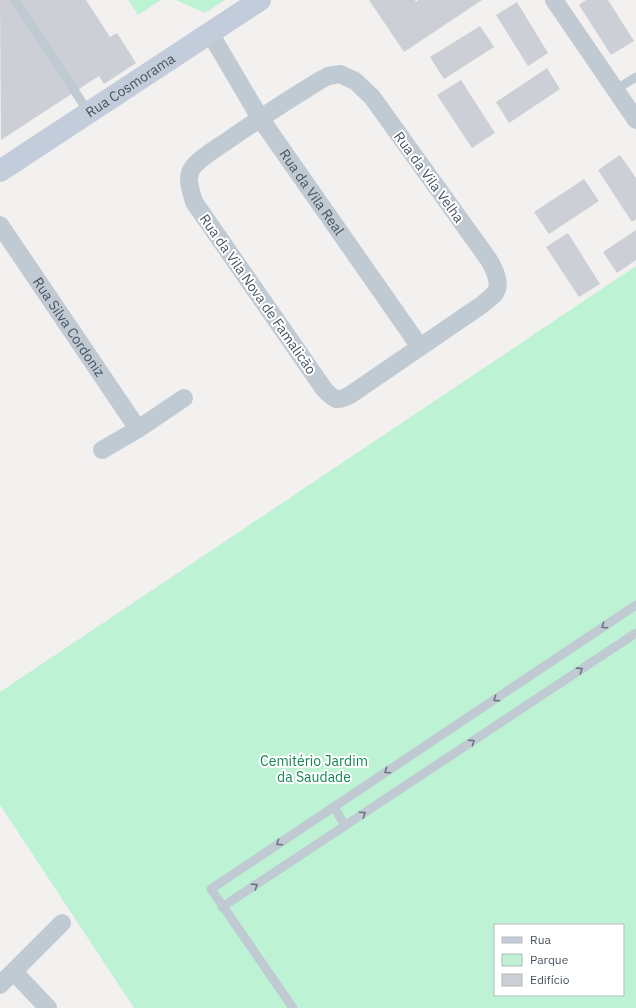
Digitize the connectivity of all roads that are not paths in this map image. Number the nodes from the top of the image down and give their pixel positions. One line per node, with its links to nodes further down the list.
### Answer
1 (15, 0): 7 (lane)
2 (260, 0): 4 (main road, Rua Cosmorama)
3 (554, 0): 6 (street)
4 (210, 33): 7 (main road, Rua Cosmorama); 9 (street, Rua da Vila Real)
5 (636, 77): 6 (lane)
6 (615, 90): 8 (street)
7 (89, 113): 10 (main road, Rua Cosmorama)
8 (635, 116)
9 (260, 118): 12 (street, Rua da Vila Real); 12 (street, Rua da Vila Velha); 12 (street, Rua da Vila Nova de Famalicão)
10 (0, 171)
11 (0, 226): 14 (street, Rua Silva Cordoniz)
12 (420, 347)
13 (184, 398): 14 (street)
14 (138, 429): 15 (street)
15 (102, 450)
16 (636, 605): 18 (lane, one-way to 18)
17 (636, 633): 19 (lane, one-way to 17)
18 (334, 806): 19 (lane); 20 (lane, one-way to 20)
19 (345, 826): 20 (lane, one-way to 19)
20 (222, 907): 25 (lane)
21 (62, 923): 22 (street)
22 (14, 972): 23 (street); 24 (street)
23 (0, 985)
24 (48, 1008)
25 (293, 1008)

